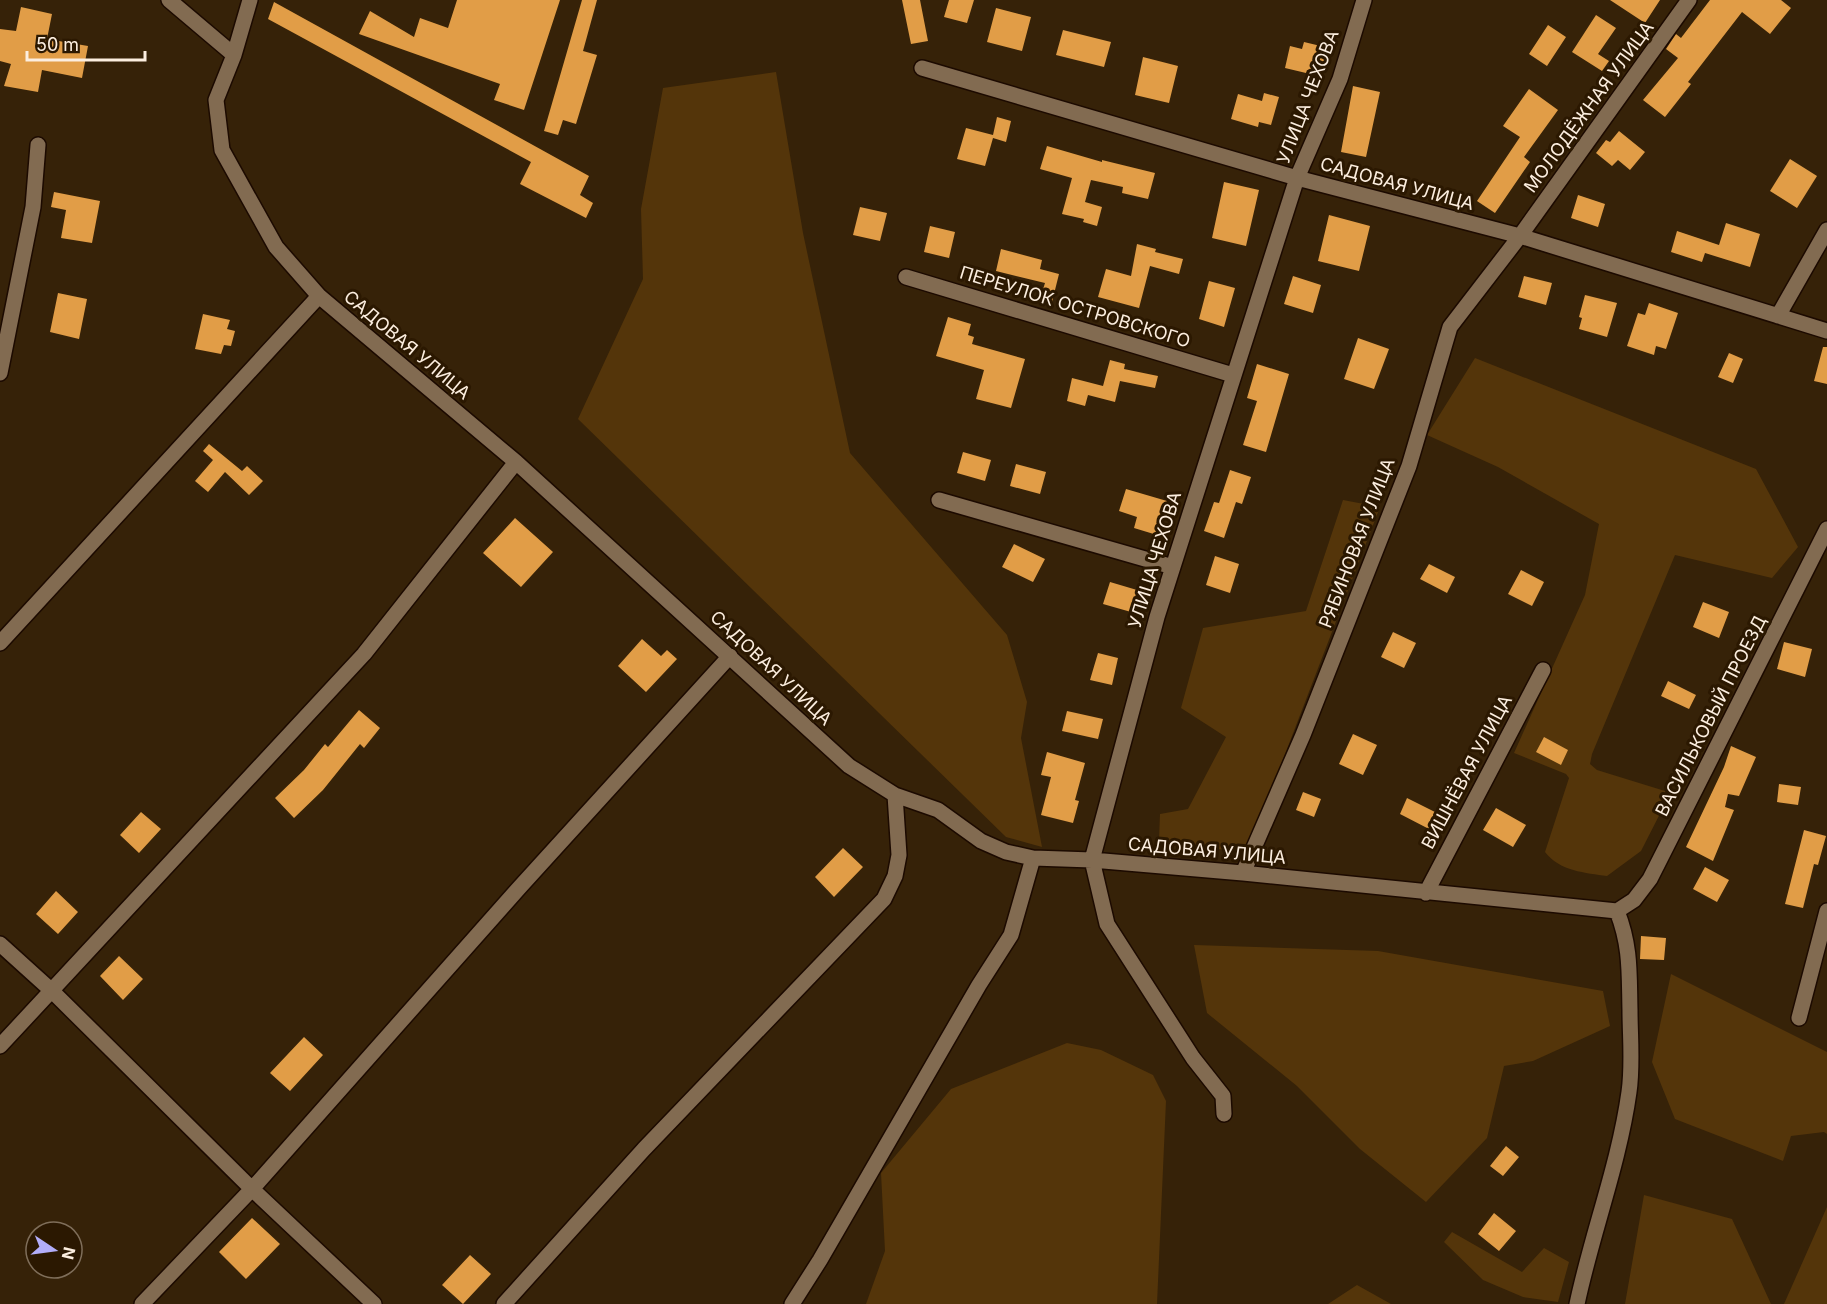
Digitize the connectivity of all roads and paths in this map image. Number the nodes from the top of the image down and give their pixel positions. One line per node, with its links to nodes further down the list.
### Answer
1 (169, 0): 5 (street)
2 (250, 0): 5 (street, САДОВАЯ УЛИЦА)
3 (1364, 0): 8 (street, УЛИЦА ЧЕХОВА)
4 (1689, 0): 10 (street, МОЛОДЁЖНАЯ УЛИЦА)
5 (234, 55): 12 (street, САДОВАЯ УЛИЦА)
6 (922, 68): 8 (street, САДОВАЯ УЛИЦА)
7 (38, 145): 15 (street)
8 (1297, 178): 10 (street, САДОВАЯ УЛИЦА); 16 (street, УЛИЦА ЧЕХОВА)
9 (1827, 230): 13 (street)
10 (1520, 236): 13 (street, САДОВАЯ УЛИЦА); 27 (street, РЯБИНОВАЯ УЛИЦА)
11 (906, 277): 16 (street, ПЕРЕУЛОК ОСТРОВСКОГО)
12 (319, 296): 17 (street, САДОВАЯ УЛИЦА); 21 (street)
13 (1778, 316): 14 (street, САДОВАЯ УЛИЦА)
14 (1827, 332)
15 (0, 373)
16 (1233, 375): 20 (street, УЛИЦА ЧЕХОВА)
17 (516, 462): 22 (street, САДОВАЯ УЛИЦА); 32 (street)
18 (939, 500): 20 (street)
19 (1827, 529): 29 (street, ВАСИЛЬКОВЫЙ ПРОЕЗД)
20 (1173, 567): 26 (street, УЛИЦА ЧЕХОВА)
21 (0, 643)
22 (730, 656): 24 (street, САДОВАЯ УЛИЦА); 36 (street)
23 (1544, 670): 28 (street, ВИШНЁВАЯ УЛИЦА)
24 (895, 795): 25 (street, САДОВАЯ УЛИЦА); 39 (street)
25 (1033, 858): 26 (street, САДОВАЯ УЛИЦА); 40 (street)
26 (1092, 860): 27 (street, САДОВАЯ УЛИЦА); 35 (street, УЛИЦА ЧЕХОВА)
27 (1243, 873): 28 (street, САДОВАЯ УЛИЦА)
28 (1426, 893): 29 (street, САДОВАЯ УЛИЦА)
29 (1617, 911): 41 (street)
30 (1827, 911): 33 (street)
31 (0, 944): 32 (street)
32 (52, 991): 34 (street); 36 (street)
33 (1799, 1018)
34 (0, 1046)
35 (1224, 1114)
36 (252, 1189): 37 (street); 38 (street)
37 (142, 1304)
38 (374, 1304)
39 (504, 1304)
40 (792, 1304)
41 (1577, 1304)

